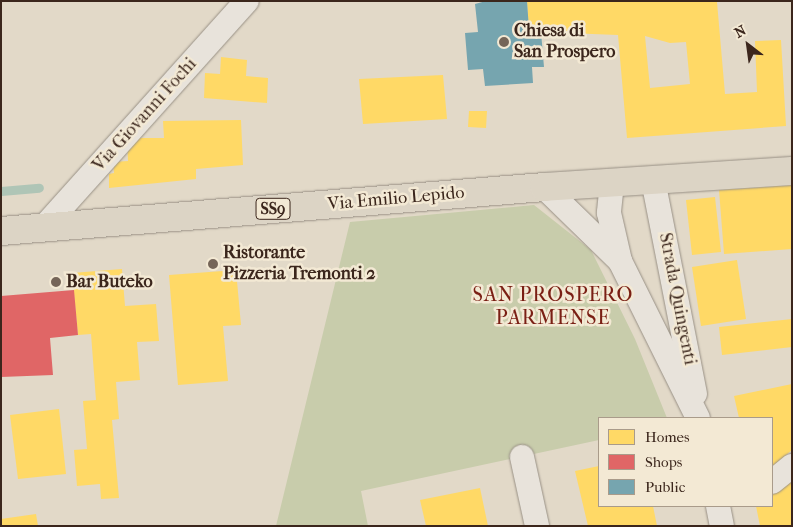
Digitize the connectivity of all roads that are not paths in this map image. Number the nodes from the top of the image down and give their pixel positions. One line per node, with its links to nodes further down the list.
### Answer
1 (247, 1): 6 (street, Via Giovanni Fochi)
2 (792, 171): 3 (main road, Via Emilio Lepido / SS9)
3 (653, 180): 4 (main road, Via Emilio Lepido / SS9); 10 (street, Strada Quingenti)
4 (612, 183): 5 (main road, Via Emilio Lepido / SS9); 8 (street, Strada Quingenti)
5 (544, 187): 6 (main road, Via Emilio Lepido / SS9); 8 (street, Strada Quingenti)
6 (43, 228): 7 (main road, Via Emilio Lepido / SS9)
7 (1, 231)
8 (620, 261): 9 (street, Strada Quingenti)
9 (698, 417)
10 (699, 417)
11 (522, 457): 15 (street)
12 (792, 466): 13 (street)
13 (773, 481)
14 (718, 507): 16 (street)
15 (537, 526)
16 (722, 526)

